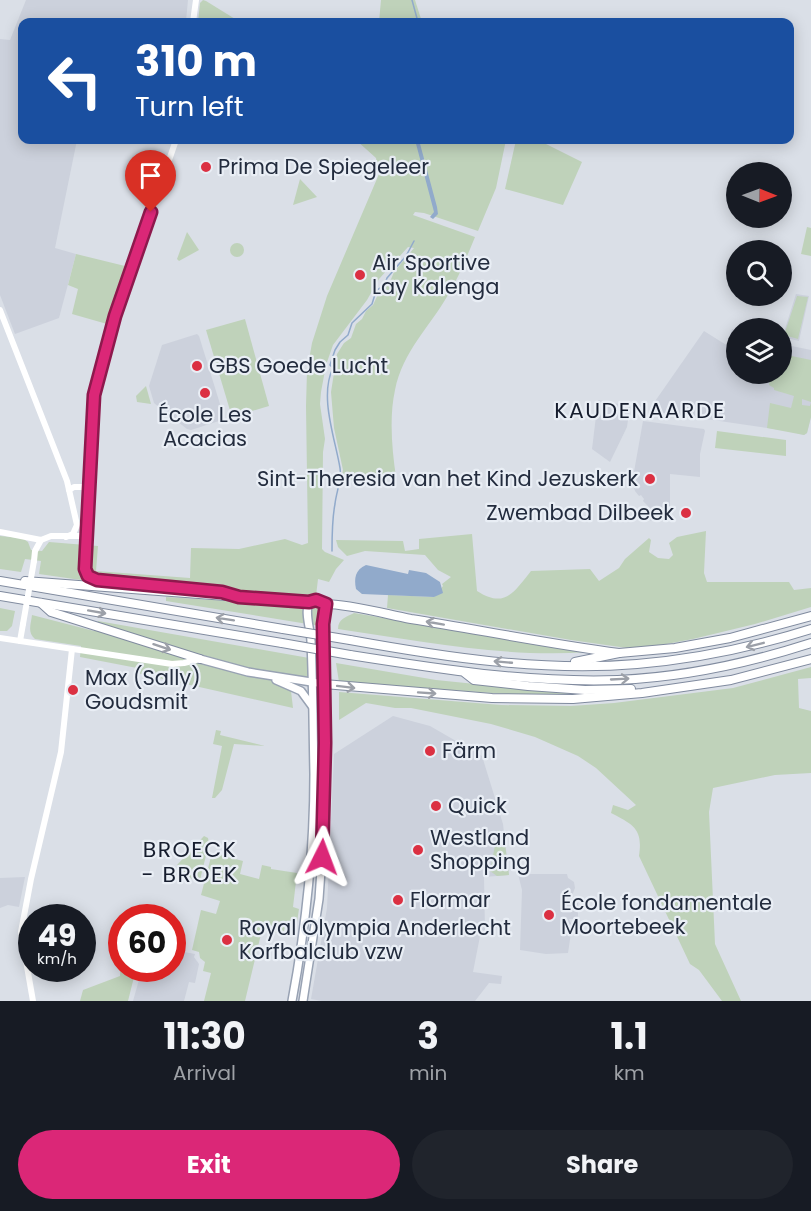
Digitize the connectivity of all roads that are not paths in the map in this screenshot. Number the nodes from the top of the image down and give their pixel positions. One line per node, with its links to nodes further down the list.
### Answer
1 (196, 0): 2 (main road)
2 (194, 18)
3 (176, 144): 5 (main road)
4 (0, 310): 6 (main road)
5 (88, 487): 6 (main road); 8 (main road)
6 (69, 490): 9 (main road)
7 (0, 532): 10 (main road)
8 (86, 536): 9 (main road); 13 (main road)
9 (66, 537): 10 (main road)
10 (41, 540): 20 (main road, bridge)
11 (0, 581): 13 (highway); 26 (highway, one-way to 11, bridge)
12 (0, 596): 14 (highway)
13 (239, 597): 15 (main road)
14 (39, 602): 24 (highway, one-way to 24); 27 (highway, one-way to 27, bridge)
15 (309, 602): 16 (main road); 29 (main road)
16 (326, 604): 23 (highway, one-way to 16); 30 (main road)
17 (811, 616): 23 (highway)
18 (811, 629): 26 (highway, one-way to 26)
19 (0, 638): 20 (main road)
20 (20, 641): 22 (main road)
21 (811, 643): 27 (highway, one-way to 21)
22 (72, 649): 24 (main road); 33 (main road)
23 (619, 653): 26 (highway)
24 (200, 659): 28 (main road)
25 (811, 659): 31 (highway)
26 (561, 665)
27 (464, 672): 31 (highway)
28 (269, 676): 29 (main road); 32 (main road)
29 (313, 682): 30 (main road); 32 (main road)
30 (324, 684): 31 (highway, one-way to 31); 35 (main road)
31 (654, 690)
32 (313, 708): 34 (main road)
33 (33, 1001)
34 (292, 1001)
35 (303, 1001)

